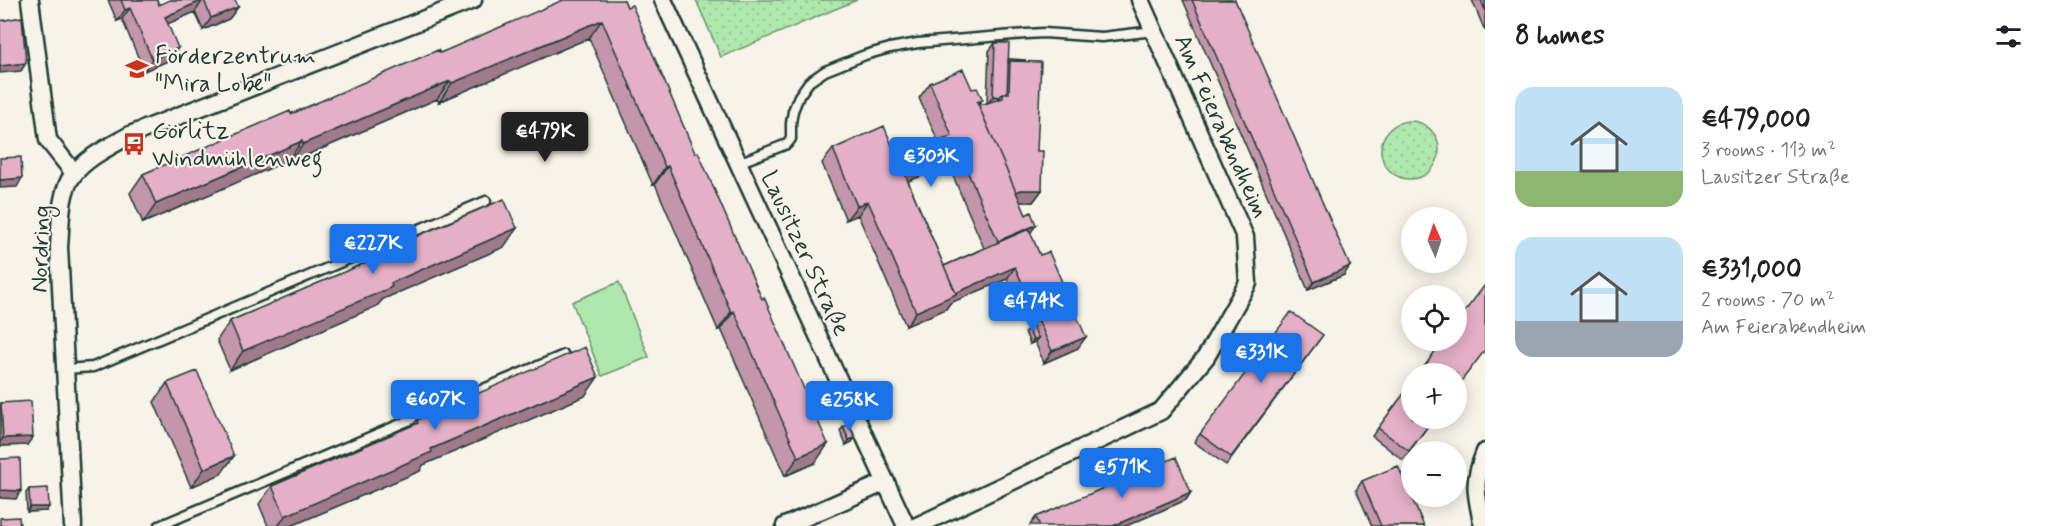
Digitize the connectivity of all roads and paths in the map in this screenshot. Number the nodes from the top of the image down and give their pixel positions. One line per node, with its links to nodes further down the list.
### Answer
1 (30, 0): 7 (street)
2 (473, 0): 7 (street)
3 (663, 0): 6 (street, Lausitzer Straße)
4 (1140, 0): 5 (street, Am Feierabendheim)
5 (1154, 31): 6 (lane); 17 (street, Am Feierabendheim)
6 (738, 163): 12 (street, Lausitzer Straße)
7 (74, 173): 10 (street, Nordring)
8 (486, 201): 10 (lane)
9 (564, 355): 14 (lane)
10 (65, 369): 13 (street, Nordring)
11 (1485, 452): 18 (street)
12 (886, 482): 15 (street); 16 (street, Lausitzer Straße)
13 (73, 526)
14 (159, 526)
15 (785, 526)
16 (906, 526)
17 (918, 526)
18 (1483, 526)

